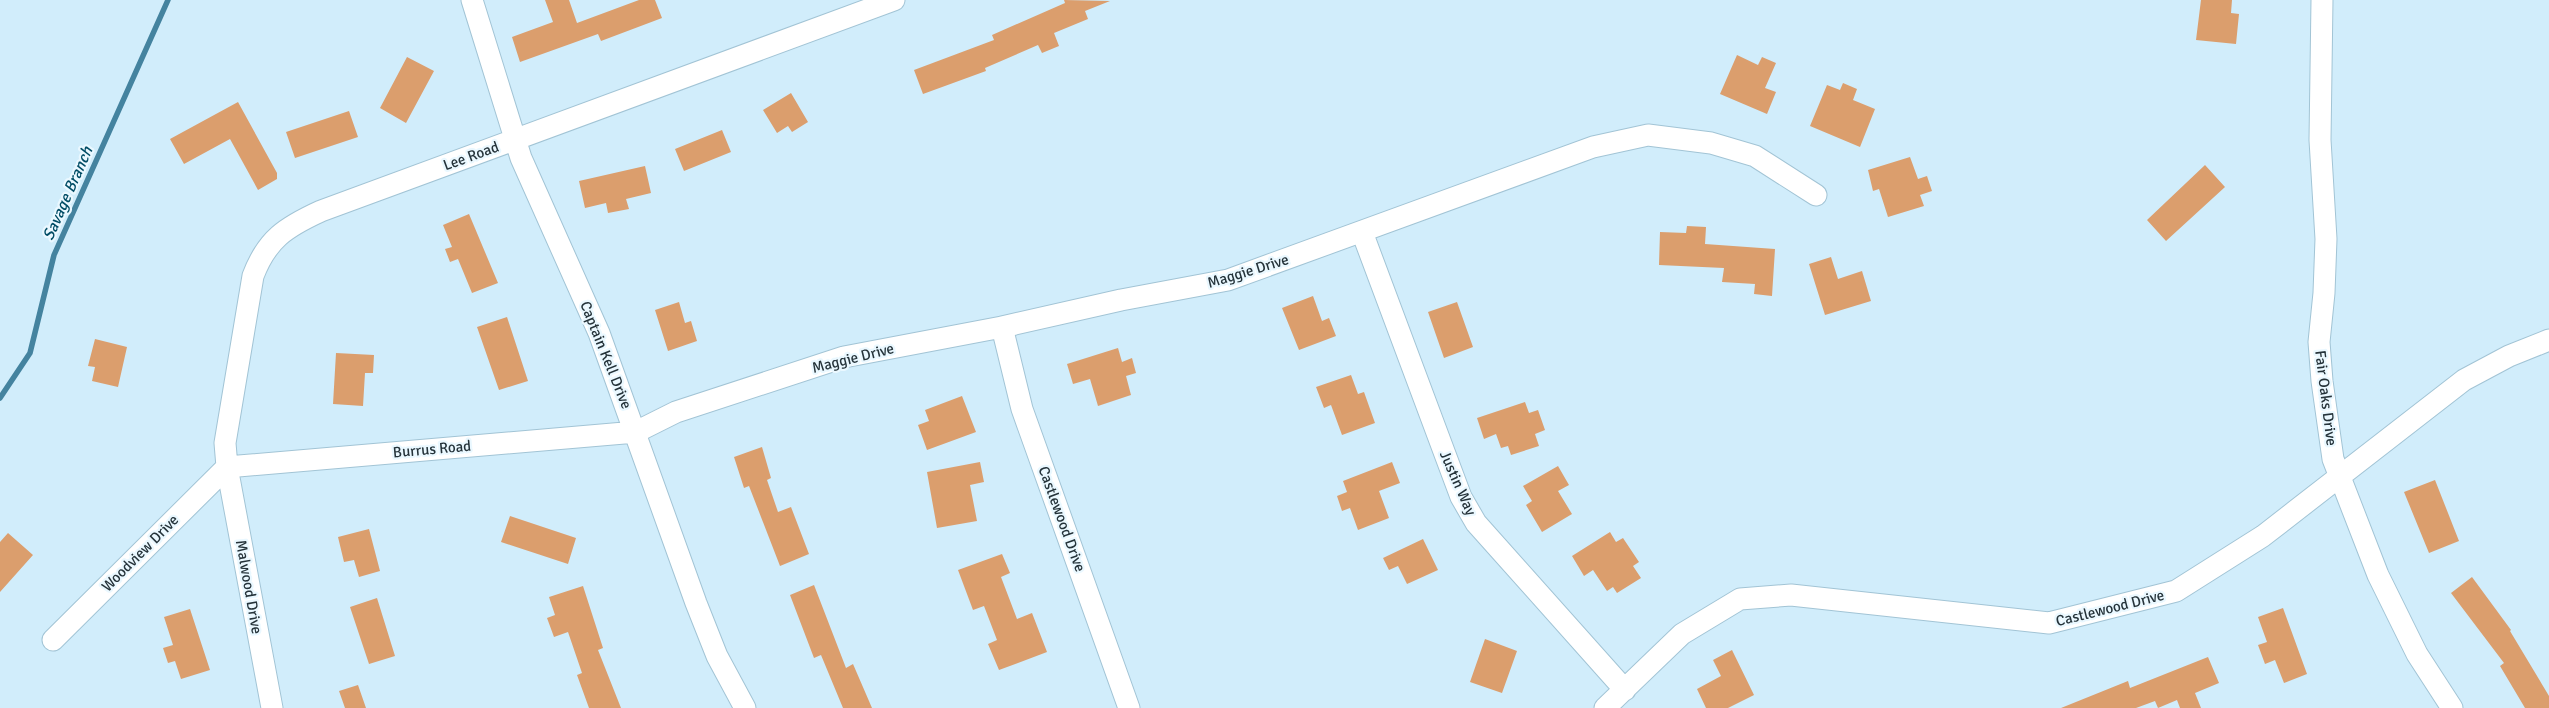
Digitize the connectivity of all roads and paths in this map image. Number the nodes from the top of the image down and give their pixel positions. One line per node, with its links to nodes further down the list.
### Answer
1 (472, 0): 4 (street, Captain Kell Drive)
2 (894, 0): 4 (street, Lee Road)
3 (2322, 0): 11 (street, Fair Oaks Drive)
4 (515, 140): 9 (street, Captain Kell Drive); 10 (street, Lee Road)
5 (1816, 195): 6 (street, Maggie Drive)
6 (1362, 232): 7 (street, Maggie Drive); 13 (street, Justin Way)
7 (1002, 327): 9 (street, Maggie Drive); 16 (street, Castlewood Drive)
8 (2549, 340): 11 (street, Castlewood Drive)
9 (636, 432): 10 (street, Burrus Road); 15 (street, Captain Kell Drive)
10 (227, 467): 12 (street, Woodview Drive); 14 (street, Malwood Drive)
11 (2341, 477): 13 (street, Castlewood Drive); 18 (street, Fair Oaks Drive)
12 (53, 640)
13 (1625, 690): 17 (street, Castlewood Drive)
14 (272, 708)
15 (744, 708)
16 (1129, 708)
17 (1604, 708)
18 (2452, 708)

